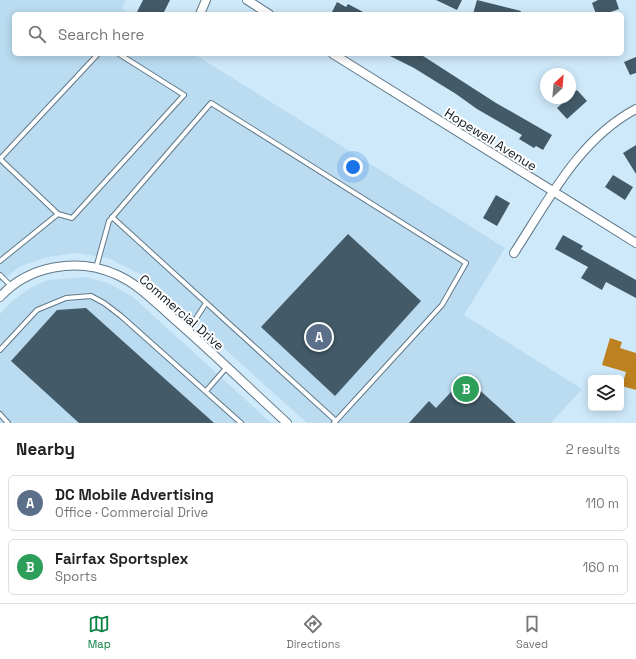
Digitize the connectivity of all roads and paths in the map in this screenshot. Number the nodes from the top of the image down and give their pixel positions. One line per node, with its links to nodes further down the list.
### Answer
1 (206, 0): 3 (street)
2 (247, 0): 4 (street)
3 (201, 12)
4 (266, 12)
5 (96, 56): 9 (lane)
6 (122, 56): 11 (lane)
7 (336, 56): 10 (street, Hopewell Avenue)
8 (636, 110): 10 (street)
9 (0, 159): 11 (lane)
10 (554, 192): 13 (street, Hopewell Avenue); 14 (street)
11 (58, 214): 15 (lane)
12 (112, 217): 16 (lane); 20 (lane); 26 (lane)
13 (636, 243)
14 (514, 253)
15 (0, 261)
16 (96, 268): 18 (street, Commercial Drive); 21 (street, Commercial Drive)
17 (0, 275): 18 (lane)
18 (11, 286): 19 (street, Commercial Drive)
19 (0, 297)
20 (206, 304): 21 (lane); 26 (lane)
21 (188, 331): 23 (street, Commercial Drive)
22 (0, 350): 24 (lane)
23 (227, 367): 24 (lane); 29 (street, Commercial Drive)
24 (206, 392): 28 (lane)
25 (0, 414): 27 (lane)
26 (335, 422)
27 (8, 423)
28 (242, 423)
29 (287, 423)

